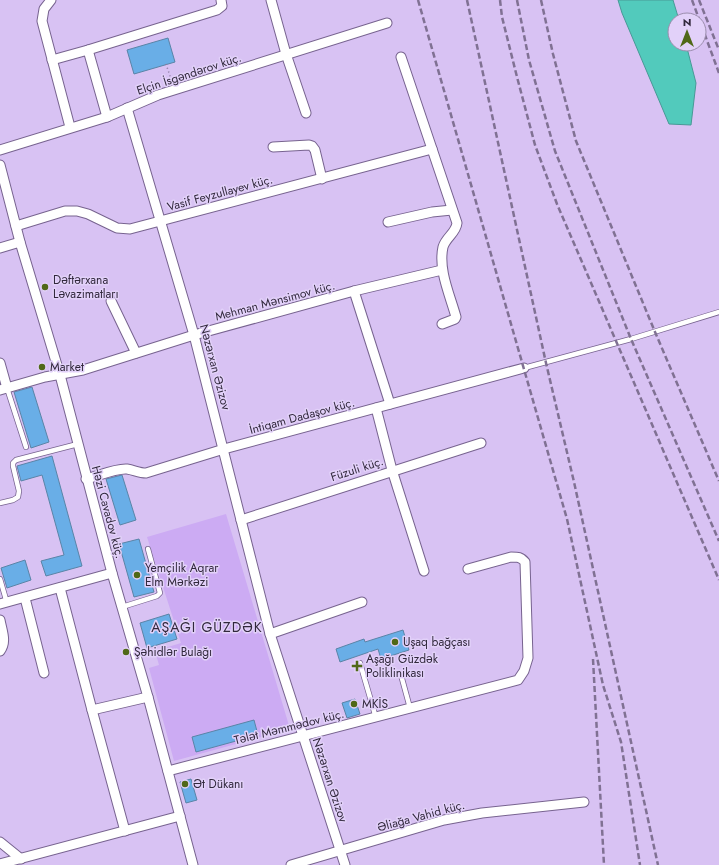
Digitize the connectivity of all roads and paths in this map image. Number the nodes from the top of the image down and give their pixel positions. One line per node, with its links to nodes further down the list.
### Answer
1 (51, 0): 8 (street)
2 (221, 0): 5 (street)
3 (271, 0): 6 (street)
4 (387, 23): 6 (street, Elçin İsgəndərov küç.)
5 (88, 50): 8 (street); 13 (street)
6 (286, 54): 10 (street, Elçin İsgəndərov küç.); 12 (street)
7 (401, 57): 16 (street)
8 (52, 60): 14 (street)
9 (166, 64): 10 (path)
10 (175, 90): 11 (street, Elçin İsgəndərov küç.)
11 (127, 108): 13 (street, Elçin İsgəndərov küç.); 21 (street, Nəzərxan Əzizov)
12 (306, 113)
13 (107, 117): 14 (street, Elçin İsgəndərov küç.)
14 (70, 127): 17 (street, Elçin İsgəndərov küç.)
15 (273, 147): 19 (street)
16 (432, 149): 19 (street, Vasif Feyzullayev küç.); 20 (street)
17 (0, 150)
18 (0, 165): 23 (street, Həzi Cavadov küç.)
19 (322, 179): 21 (street, Vasif Feyzullayev küç.)
20 (452, 210): 22 (street); 26 (street)
21 (161, 222): 23 (street, Vasif Feyzullayev küç.); 31 (street, Nəzərxan Əzizov)
22 (388, 222)
23 (16, 226): 24 (street, Həzi Cavadov küç.)
24 (20, 242): 25 (street); 35 (street, Həzi Cavadov küç.)
25 (0, 248)
26 (442, 270): 27 (street, Mehman Mənsimov küç.); 30 (street)
27 (354, 292): 31 (street, Mehman Mənsimov küç.); 37 (street)
28 (111, 301): 32 (street)
29 (719, 312): 34 (lane)
30 (442, 324)
31 (194, 335): 32 (street, Mehman Mənsimov küç.); 42 (street, Nəzərxan Əzizov)
32 (136, 353): 35 (street, Mehman Mənsimov küç.)
33 (0, 362): 36 (street)
34 (524, 368): 37 (street, İntiqam Dadaşov küç.)
35 (60, 375): 36 (street, Mehman Mənsimov küç.); 40 (street, Həzi Cavadov küç.)
36 (4, 389): 41 (lane)
37 (390, 404): 38 (street, İntiqam Dadaşov küç.)
38 (376, 408): 42 (street, İntiqam Dadaşov küç.); 43 (street)
39 (481, 442): 43 (street, Füzuli küç.)
40 (78, 444): 44 (street, Həzi Cavadov küç.); 45 (lane)
41 (26, 447)
42 (224, 449): 44 (street, İntiqam Dadaşov küç.); 46 (street, Nəzərxan Əzizov)
43 (392, 470): 46 (street, Füzuli küç.); 49 (street)
44 (86, 479): 50 (street, Həzi Cavadov küç.)
45 (0, 503)
46 (241, 520): 58 (street, Nəzərxan Əzizov)
47 (148, 549): 56 (lane)
48 (468, 569): 64 (street, Tələt Məmmədov küç.)
49 (424, 571)
50 (112, 573): 52 (street); 56 (street, Həzi Cavadov küç.)
51 (0, 579): 55 (lane)
52 (60, 588): 53 (street); 65 (street)
53 (25, 598): 55 (street); 61 (street)
54 (362, 602): 58 (street)
55 (4, 604)
56 (122, 607): 63 (street, Həzi Cavadov küç.)
57 (0, 620): 59 (street)
58 (270, 634): 67 (street, Nəzərxan Əzizov)
59 (0, 651)
60 (360, 663): 66 (lane)
61 (44, 673)
62 (401, 674): 64 (lane)
63 (148, 697): 65 (street); 68 (street, Həzi Cavadov küç.)
64 (410, 708): 66 (street, Tələt Məmmədov küç.)
65 (92, 710): 71 (street)
66 (376, 718): 67 (street, Tələt Məmmədov küç.)
67 (303, 736): 68 (street, Tələt Məmmədov küç.); 73 (street, Nəzərxan Əzizov)
68 (168, 771): 70 (street, Həzi Cavadov küç.)
69 (584, 802): 73 (street, Əliağa Vahid küç.)
70 (180, 816): 71 (street); 76 (street, Həzi Cavadov küç.)
71 (125, 831): 74 (street)
72 (0, 842): 74 (street)
73 (341, 851): 77 (street, Əliağa Vahid küç.); 78 (street, Nəzərxan Əzizov)
74 (21, 859): 75 (street)
75 (0, 864)
76 (193, 865)
77 (290, 865)
78 (345, 865)

